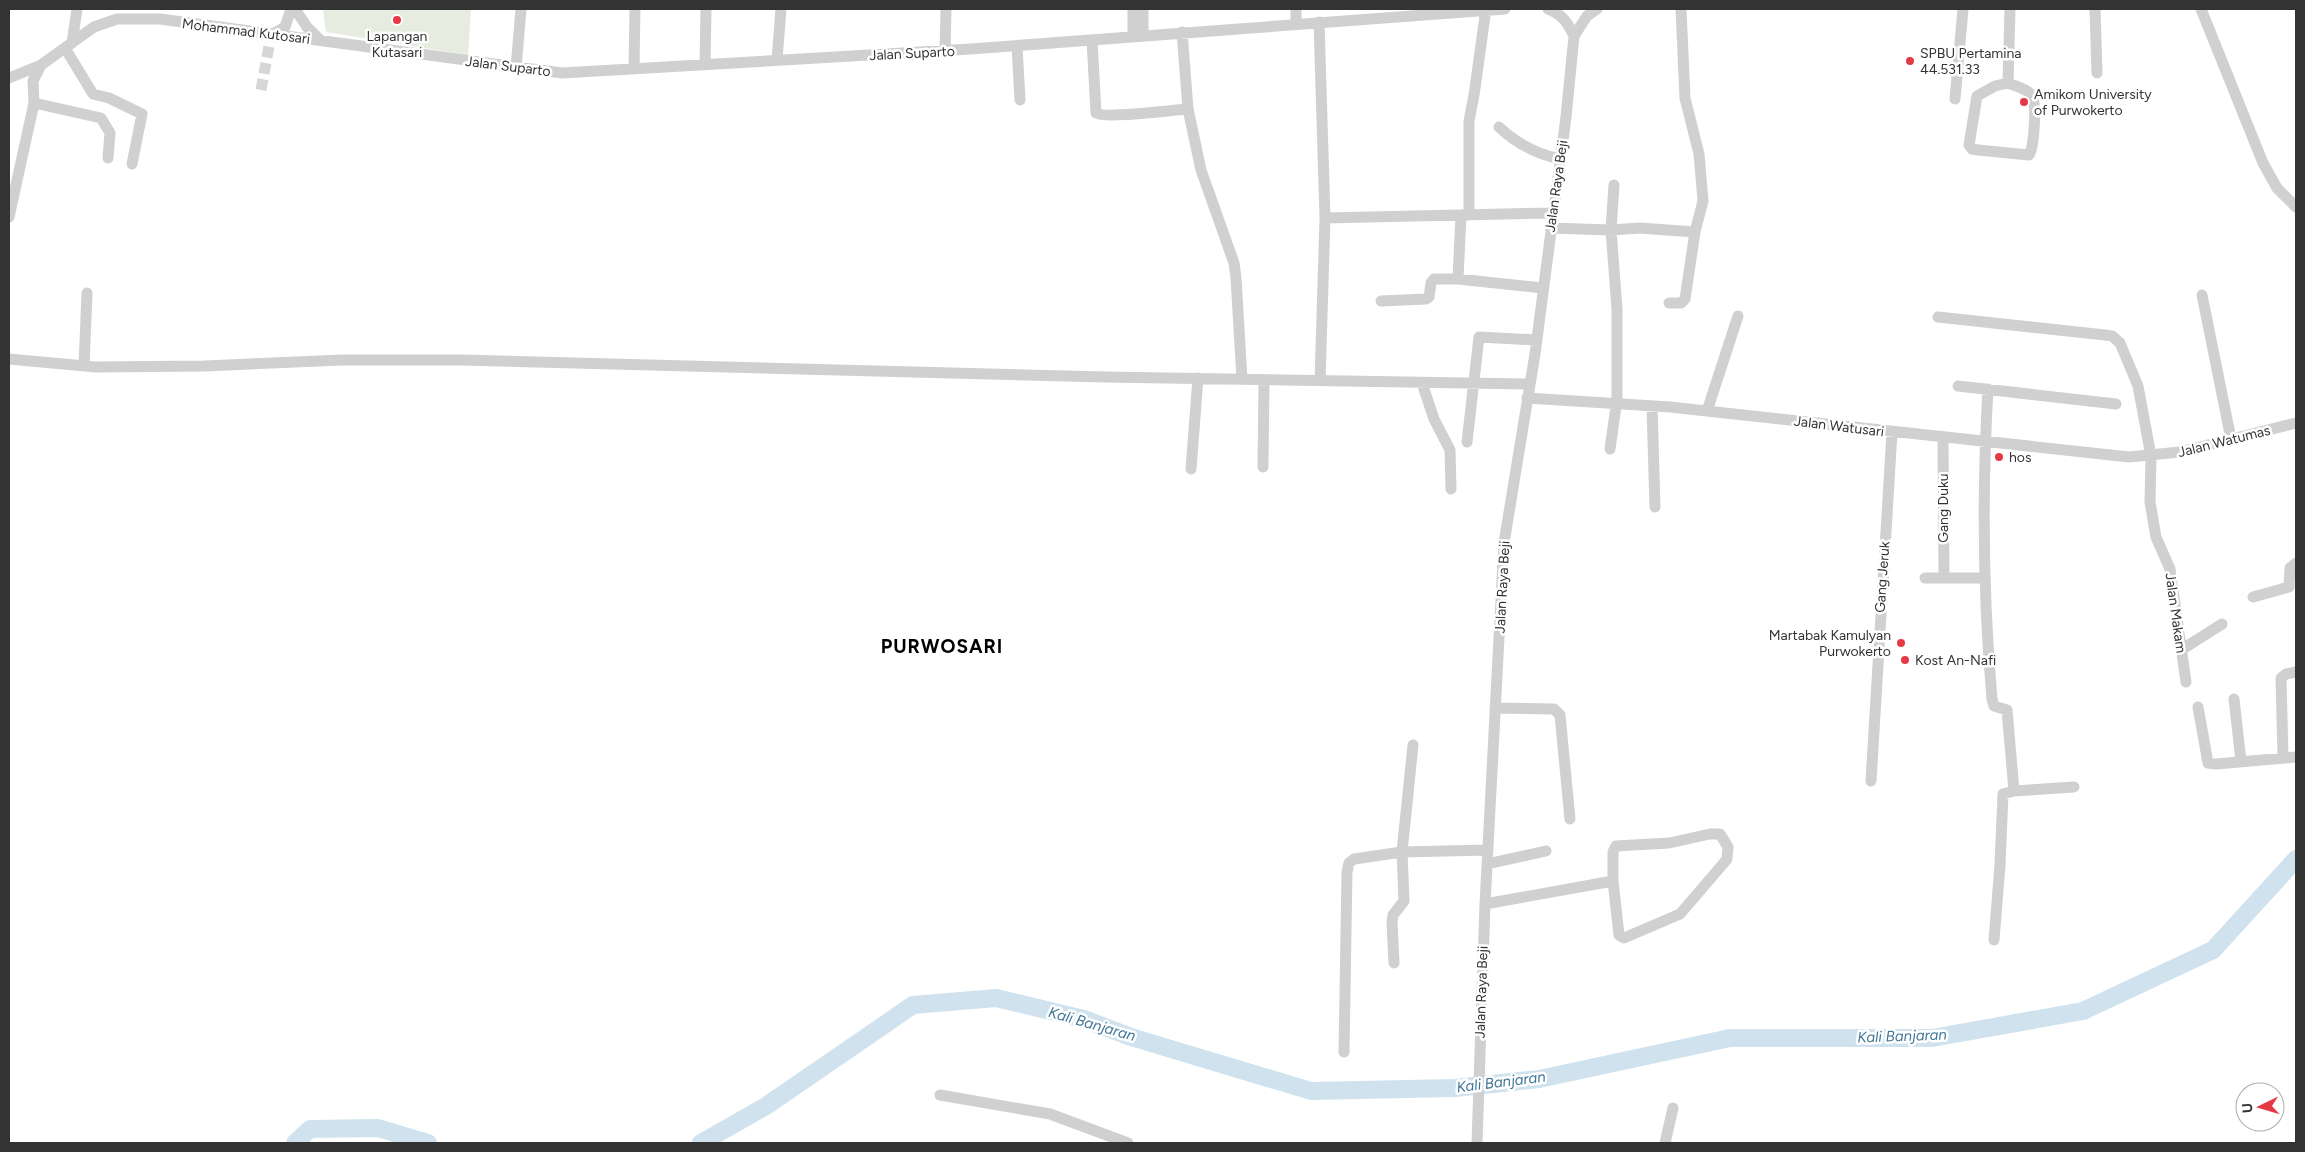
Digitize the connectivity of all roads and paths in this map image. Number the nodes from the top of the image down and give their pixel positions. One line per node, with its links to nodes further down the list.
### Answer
1 (77, 9): 30 (street)
2 (291, 9): 25 (street)
3 (295, 9): 28 (street)
4 (521, 9): 36 (street)
5 (635, 9): 37 (street)
6 (706, 9): 34 (street)
7 (781, 9): 33 (street)
8 (946, 9): 32 (street)
9 (1133, 9): 26 (street)
10 (1143, 9): 26 (street)
11 (1296, 9): 23 (street)
12 (1486, 9): 13 (street, Jalan Suparto); 21 (street, Jalan Suparto); 52 (street)
13 (1505, 9)
14 (1548, 9): 27 (street)
15 (1597, 9): 27 (street)
16 (1680, 9): 57 (street)
17 (1963, 9): 41 (street)
18 (2010, 9): 40 (street)
19 (2095, 9): 38 (street)
20 (2201, 9): 50 (street)
21 (1445, 11): 22 (street, Jalan Suparto)
22 (1320, 22): 23 (street, Jalan Suparto); 54 (street)
23 (1296, 24): 24 (street, Jalan Suparto)
24 (1182, 32): 26 (street, Jalan Suparto); 44 (street)
25 (270, 35): 28 (street, Mohammad Kutosari); 30 (street, Mohammad Kutosari)
26 (1138, 36): 29 (street, Jalan Suparto)
27 (1574, 36): 47 (street, Jalan Raya Beji)
28 (320, 40): 36 (street, Jalan Suparto)
29 (1092, 40): 31 (street, Jalan Suparto); 44 (street)
30 (69, 46): 35 (street, Mohammad Kutosari); 48 (street)
31 (1017, 46): 32 (street, Jalan Suparto); 42 (street)
32 (945, 51): 33 (street, Jalan Suparto)
33 (776, 60): 34 (street, Jalan Suparto)
34 (706, 64): 37 (street, Jalan Suparto)
35 (41, 65): 39 (street, Mohammad Kutosari); 43 (street)
36 (516, 68): 37 (street, Jalan Suparto)
37 (634, 68)
38 (2097, 73)
39 (9, 78)
40 (2008, 83): 40 (street)
41 (1955, 99)
42 (1020, 100)
43 (34, 103): 46 (street); 53 (street)
44 (1188, 109): 70 (street)
45 (1499, 127): 47 (street)
46 (108, 158)
47 (1560, 159): 51 (street, Jalan Raya Beji)
48 (132, 164)
49 (1614, 185): 56 (street)
50 (2294, 205)
51 (1552, 213): 52 (street); 55 (street, Jalan Raya Beji)
52 (1465, 215): 54 (street); 58 (street)
53 (9, 217)
54 (1325, 218): 72 (street)
55 (1550, 228): 56 (street); 59 (street, Jalan Raya Beji)
56 (1611, 230): 57 (street); 79 (street)
57 (1695, 232): 63 (street)
58 (1458, 279): 59 (street); 62 (street)
59 (1542, 288): 66 (street, Jalan Raya Beji)
60 (87, 293): 68 (street)
61 (2202, 295): 86 (street)
62 (1381, 301)
63 (1668, 303)
64 (1738, 316): 82 (street)
65 (1938, 317): 90 (street, Jalan Makam)
66 (1537, 340): 74 (street); 75 (street, Jalan Raya Beji)
67 (9, 359): 68 (street)
68 (84, 366): 69 (street)
69 (1198, 378): 70 (street); 92 (street)
70 (1242, 379): 71 (street)
71 (1264, 380): 72 (street); 91 (street)
72 (1320, 380): 73 (street)
73 (1422, 383): 74 (street); 93 (street)
74 (1476, 384): 75 (street); 87 (street)
75 (1530, 384): 78 (street, Jalan Raya Beji)
76 (1958, 386): 77 (street)
77 (1988, 389): 80 (street); 88 (street)
78 (1528, 398): 79 (street, Jalan Watusari); 106 (street, Jalan Raya Beji)
79 (1616, 403): 81 (street, Jalan Watusari); 89 (street)
80 (2116, 404)
81 (1652, 406): 82 (street, Jalan Watusari); 94 (street)
82 (1707, 411): 84 (street, Jalan Watusari)
83 (2296, 423): 86 (street, Jalan Watumas)
84 (1892, 432): 85 (street, Jalan Watusari); 111 (street, Gang Jeruk)
85 (1943, 438): 88 (street, Jalan Watusari); 96 (street, Gang Duku)
86 (2231, 439): 90 (street, Jalan Watumas)
87 (1467, 442)
88 (1985, 442): 90 (street, Jalan Watusari); 98 (street)
89 (1610, 449)
90 (2151, 456): 101 (street, Jalan Makam)
91 (1263, 467)
92 (1192, 469)
93 (1451, 488)
94 (1655, 507)
95 (2296, 563): 99 (street)
96 (1944, 577): 97 (street); 98 (street)
97 (1925, 578)
98 (1984, 578): 113 (street)
99 (2253, 597)
100 (2222, 624): 101 (street)
101 (2181, 650): 103 (street, Jalan Makam)
102 (2296, 672): 108 (street)
103 (2186, 682)
104 (2234, 699): 110 (street)
105 (2198, 707): 110 (street)
106 (1495, 708): 114 (street); 115 (street, Jalan Raya Beji)
107 (1414, 745): 117 (street)
108 (2284, 756): 109 (street); 110 (street)
109 (2296, 757)
110 (2241, 761)
111 (1871, 781)
112 (2074, 787): 113 (street)
113 (2014, 791): 121 (street)
114 (1570, 819)
115 (1488, 850): 117 (street); 118 (street, Jalan Raya Beji)
116 (1546, 851): 118 (street)
117 (1402, 852): 122 (street); 123 (street)
118 (1487, 864): 120 (street, Jalan Raya Beji)
119 (1614, 881): 119 (street); 120 (street)
120 (1485, 904): 126 (street, Jalan Raya Beji)
121 (1994, 940)
122 (1394, 963)
123 (1344, 1052)
124 (940, 1095): 127 (street)
125 (1673, 1108): 128 (street)
126 (1477, 1140)
127 (1125, 1142)
128 (1664, 1143)

